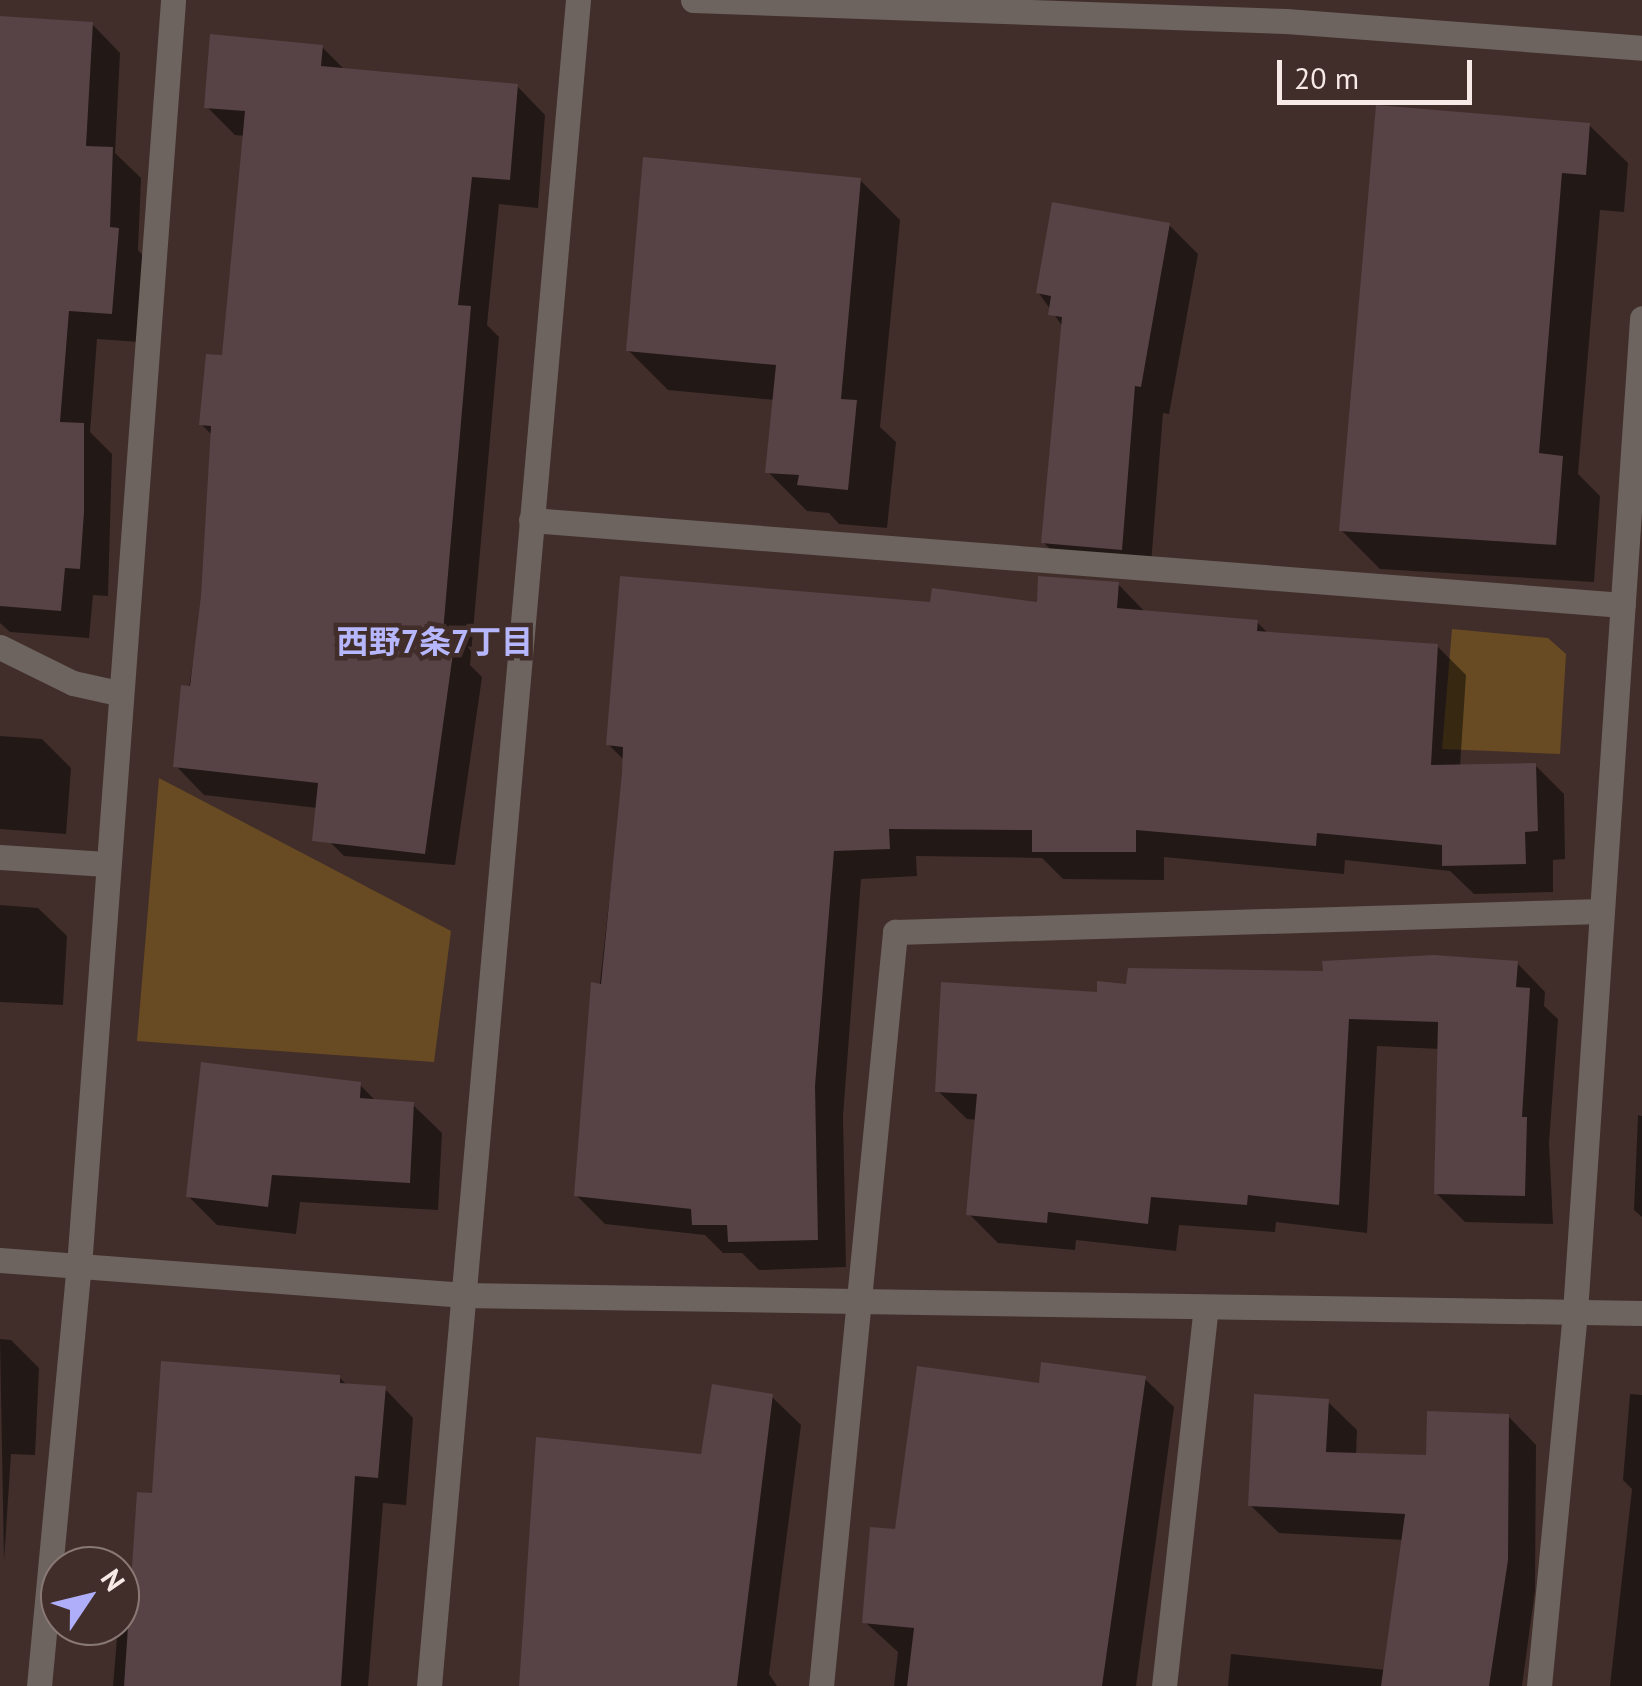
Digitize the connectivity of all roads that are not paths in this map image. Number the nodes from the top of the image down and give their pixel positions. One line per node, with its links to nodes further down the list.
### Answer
1 (173, 0): 11 (street)
2 (578, 0): 8 (street)
3 (693, 0): 4 (street)
4 (794, 4): 5 (street)
5 (1287, 10): 6 (street)
6 (1642, 48)
7 (1642, 318): 9 (street)
8 (531, 520): 9 (street); 17 (street)
9 (1623, 605): 14 (street)
10 (0, 647): 11 (street)
11 (118, 693): 13 (street)
12 (0, 857): 13 (street)
13 (106, 864): 16 (street)
14 (1602, 911): 18 (street); 20 (street)
15 (0, 1260): 16 (street)
16 (80, 1266): 17 (street); 22 (street)
17 (462, 1295): 18 (street); 23 (street)
18 (858, 1301): 19 (street); 24 (street)
19 (1206, 1307): 20 (street); 25 (street)
20 (1575, 1312): 21 (street); 26 (street)
21 (1642, 1314)
22 (39, 1686)
23 (429, 1686)
24 (821, 1686)
25 (1164, 1686)
26 (1539, 1686)

